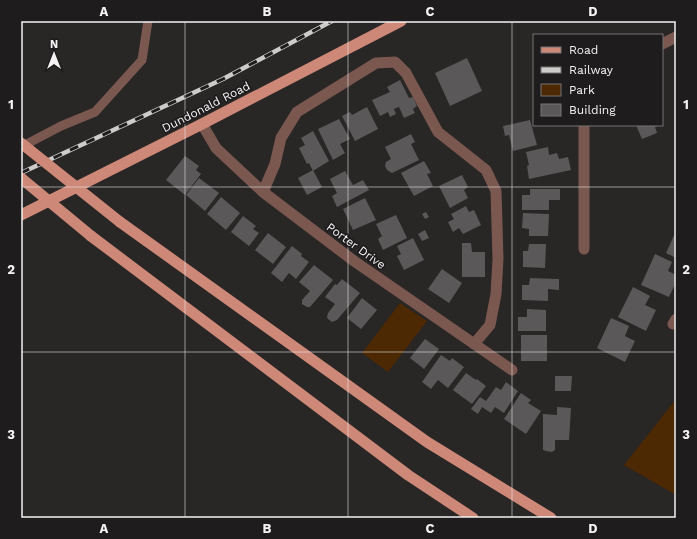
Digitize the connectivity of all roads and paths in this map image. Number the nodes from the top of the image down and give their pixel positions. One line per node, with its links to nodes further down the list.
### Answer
1 (148, 21): 8 (lane)
2 (401, 21): 5 (main road, Dundonald Road)
3 (676, 37): 4 (street)
4 (663, 44)
5 (202, 124): 10 (street, Porter Drive); 11 (main road, Dundonald Road)
6 (584, 126): 12 (street)
7 (21, 143): 16 (main road, bridge)
8 (21, 148)
9 (21, 178): 15 (main road, bridge)
10 (263, 192): 13 (street, Porter Drive); 13 (street)
11 (21, 215)
12 (584, 249)
13 (474, 344): 14 (street, Porter Drive)
14 (512, 370)
15 (473, 518)
16 (551, 518)

